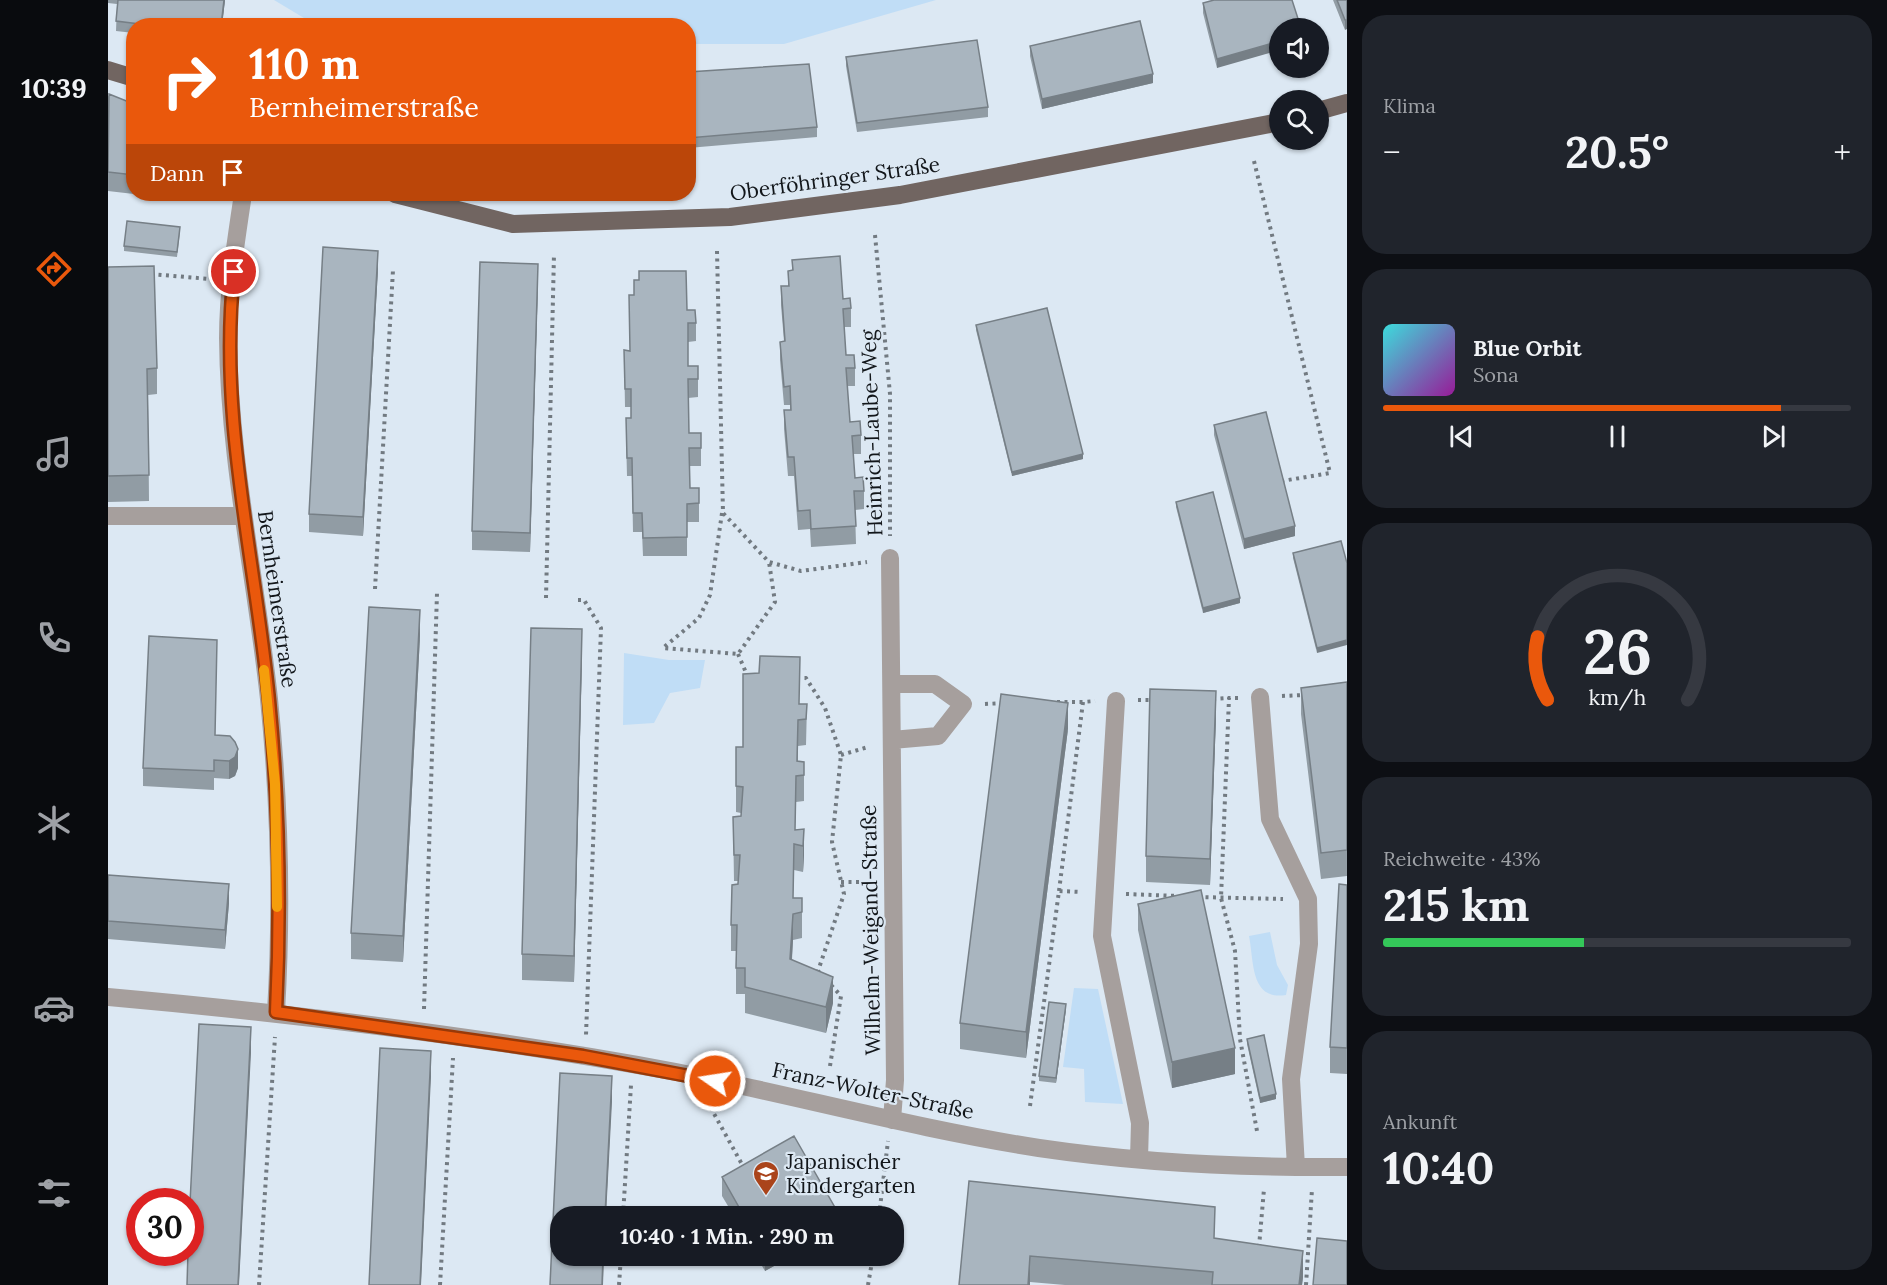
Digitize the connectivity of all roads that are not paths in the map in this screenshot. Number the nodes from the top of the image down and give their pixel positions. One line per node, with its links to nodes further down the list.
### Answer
1 (108, 70): 2 (main road)
2 (126, 76)
3 (1347, 103): 4 (main road)
4 (1329, 108)
5 (1269, 124): 7 (main road, Oberföhringer Straße)
6 (242, 201): 9 (street, Bernheimerstraße)
7 (423, 201)
8 (108, 516): 9 (street)
9 (242, 516): 16 (street, Bernheimerstraße)
10 (891, 558): 11 (street, Wilhelm-Weigand-Straße)
11 (892, 684): 14 (street, Wilhelm-Weigand-Straße); 14 (street)
12 (1260, 697): 19 (street)
13 (1116, 701): 18 (street)
14 (892, 740): 17 (street, Wilhelm-Weigand-Straße)
15 (108, 997): 16 (street, Franz-Wolter-Straße)
16 (276, 1012): 17 (street, Franz-Wolter-Straße)
17 (892, 1119): 18 (street, Franz-Wolter-Straße)
18 (1138, 1159): 19 (street, Franz-Wolter-Straße)
19 (1305, 1167): 20 (street, Franz-Wolter-Straße)
20 (1347, 1167)

